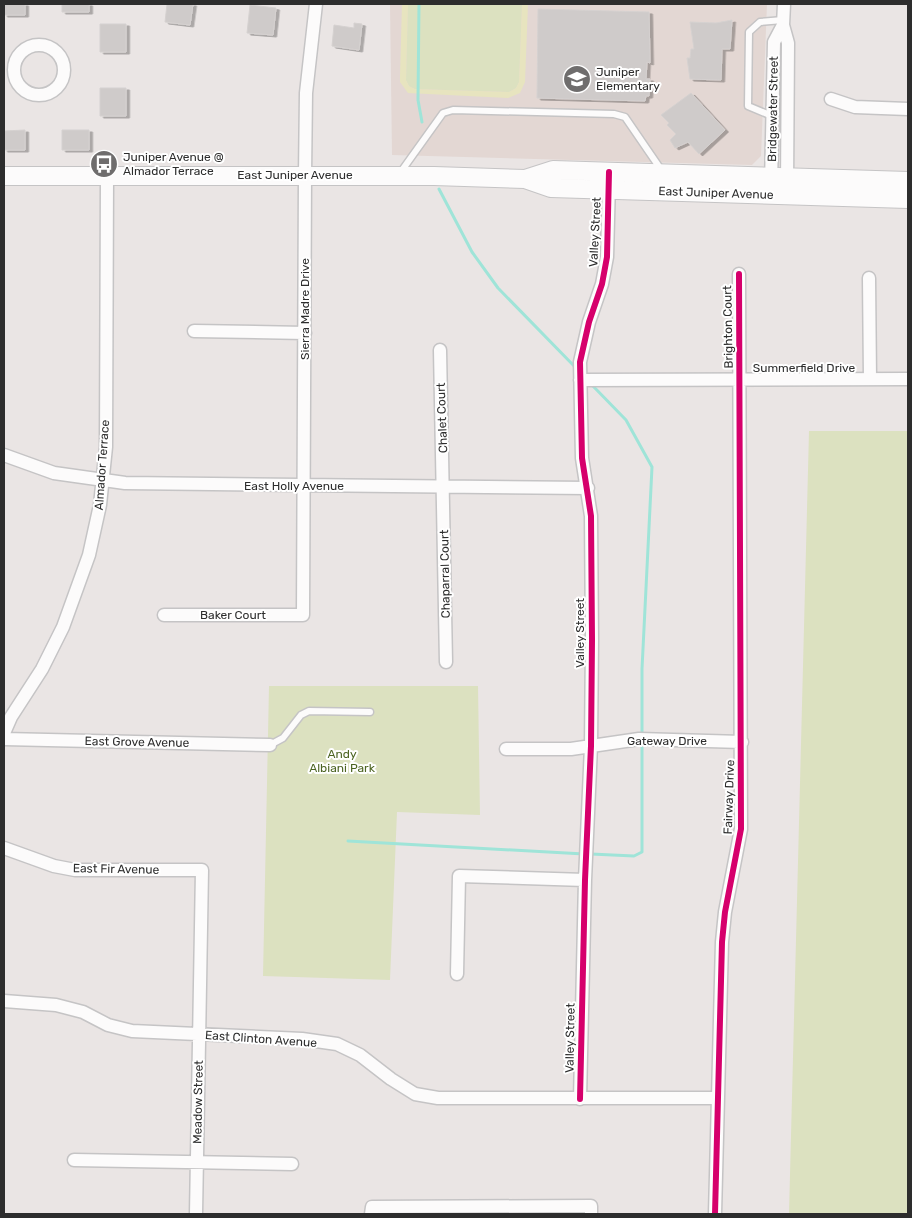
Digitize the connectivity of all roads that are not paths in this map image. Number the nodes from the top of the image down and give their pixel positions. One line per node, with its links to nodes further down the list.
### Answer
1 (316, 4): 9 (street, Sierra Madre Drive)
2 (784, 4): 3 (street, Bridgewater Street)
3 (783, 22): 6 (street, Bridgewater Street); 6 (lane); 13 (street, Bridgewater Street)
4 (831, 99): 5 (street)
5 (908, 109)
6 (774, 117): 13 (street, Bridgewater Street)
7 (609, 172): 8 (street, East Juniper Avenue); 14 (street, East Juniper Avenue); 16 (street, Valley Street)
8 (664, 174): 10 (lane); 13 (street, East Juniper Avenue)
9 (304, 175): 10 (street, East Juniper Avenue); 12 (street, East Juniper Avenue); 22 (street, Sierra Madre Drive)
10 (399, 175): 14 (street, East Juniper Avenue)
11 (4, 176): 12 (street, East Juniper Avenue)
12 (107, 176): 29 (street, Almador Terrace)
13 (779, 177): 15 (street, East Juniper Avenue); 17 (street, Bridgewater Street)
14 (526, 179): 16 (street, East Juniper Avenue)
15 (908, 181)
16 (608, 190): 17 (street, East Juniper Avenue); 27 (street, Valley Street)
17 (779, 195): 18 (street, East Juniper Avenue)
18 (908, 199)
19 (739, 274): 24 (street, Brighton Court)
20 (869, 278): 25 (street)
21 (194, 331): 22 (street)
22 (305, 333): 30 (street, Sierra Madre Drive)
23 (440, 350): 31 (street, Chalet Court)
24 (740, 379): 25 (street, Summerfield Drive); 27 (street, Summerfield Drive); 39 (street, Fairway Drive)
25 (870, 379): 26 (street, Summerfield Drive)
26 (908, 379)
27 (580, 380): 32 (street, Valley Street)
28 (4, 455): 29 (street, East Holly Avenue)
29 (103, 481): 30 (street, East Holly Avenue); 37 (street, Almador Terrace)
30 (304, 486): 31 (street, East Holly Avenue); 34 (street, Sierra Madre Drive)
31 (444, 486): 32 (street, East Holly Avenue); 35 (street, Chaparral Court)
32 (588, 488): 41 (street, Valley Street)
33 (164, 614): 34 (street, Baker Court)
34 (303, 615)
35 (446, 662)
36 (370, 712): 40 (lane)
37 (4, 733)
38 (4, 739): 40 (street, East Grove Avenue)
39 (742, 742): 41 (street, Gateway Drive); 49 (street, Fairway Drive)
40 (270, 745)
41 (591, 746): 42 (street, Gateway Drive); 45 (street, Valley Street)
42 (506, 750)
43 (4, 848): 44 (street, East Fir Avenue)
44 (202, 870): 48 (street, Meadow Street)
45 (585, 880): 46 (street); 50 (street, Valley Street)
46 (457, 974)
47 (4, 1000): 48 (street, East Clinton Avenue)
48 (199, 1035): 50 (street, East Clinton Avenue); 52 (street, Meadow Street)
49 (718, 1098): 50 (street, East Clinton Avenue); 57 (street, Fairway Drive)
50 (580, 1099)
51 (74, 1160): 52 (street)
52 (197, 1162): 53 (street); 54 (street, Meadow Street)
53 (292, 1164)
54 (196, 1214)
55 (371, 1214): 56 (street)
56 (591, 1214)
57 (716, 1214)

